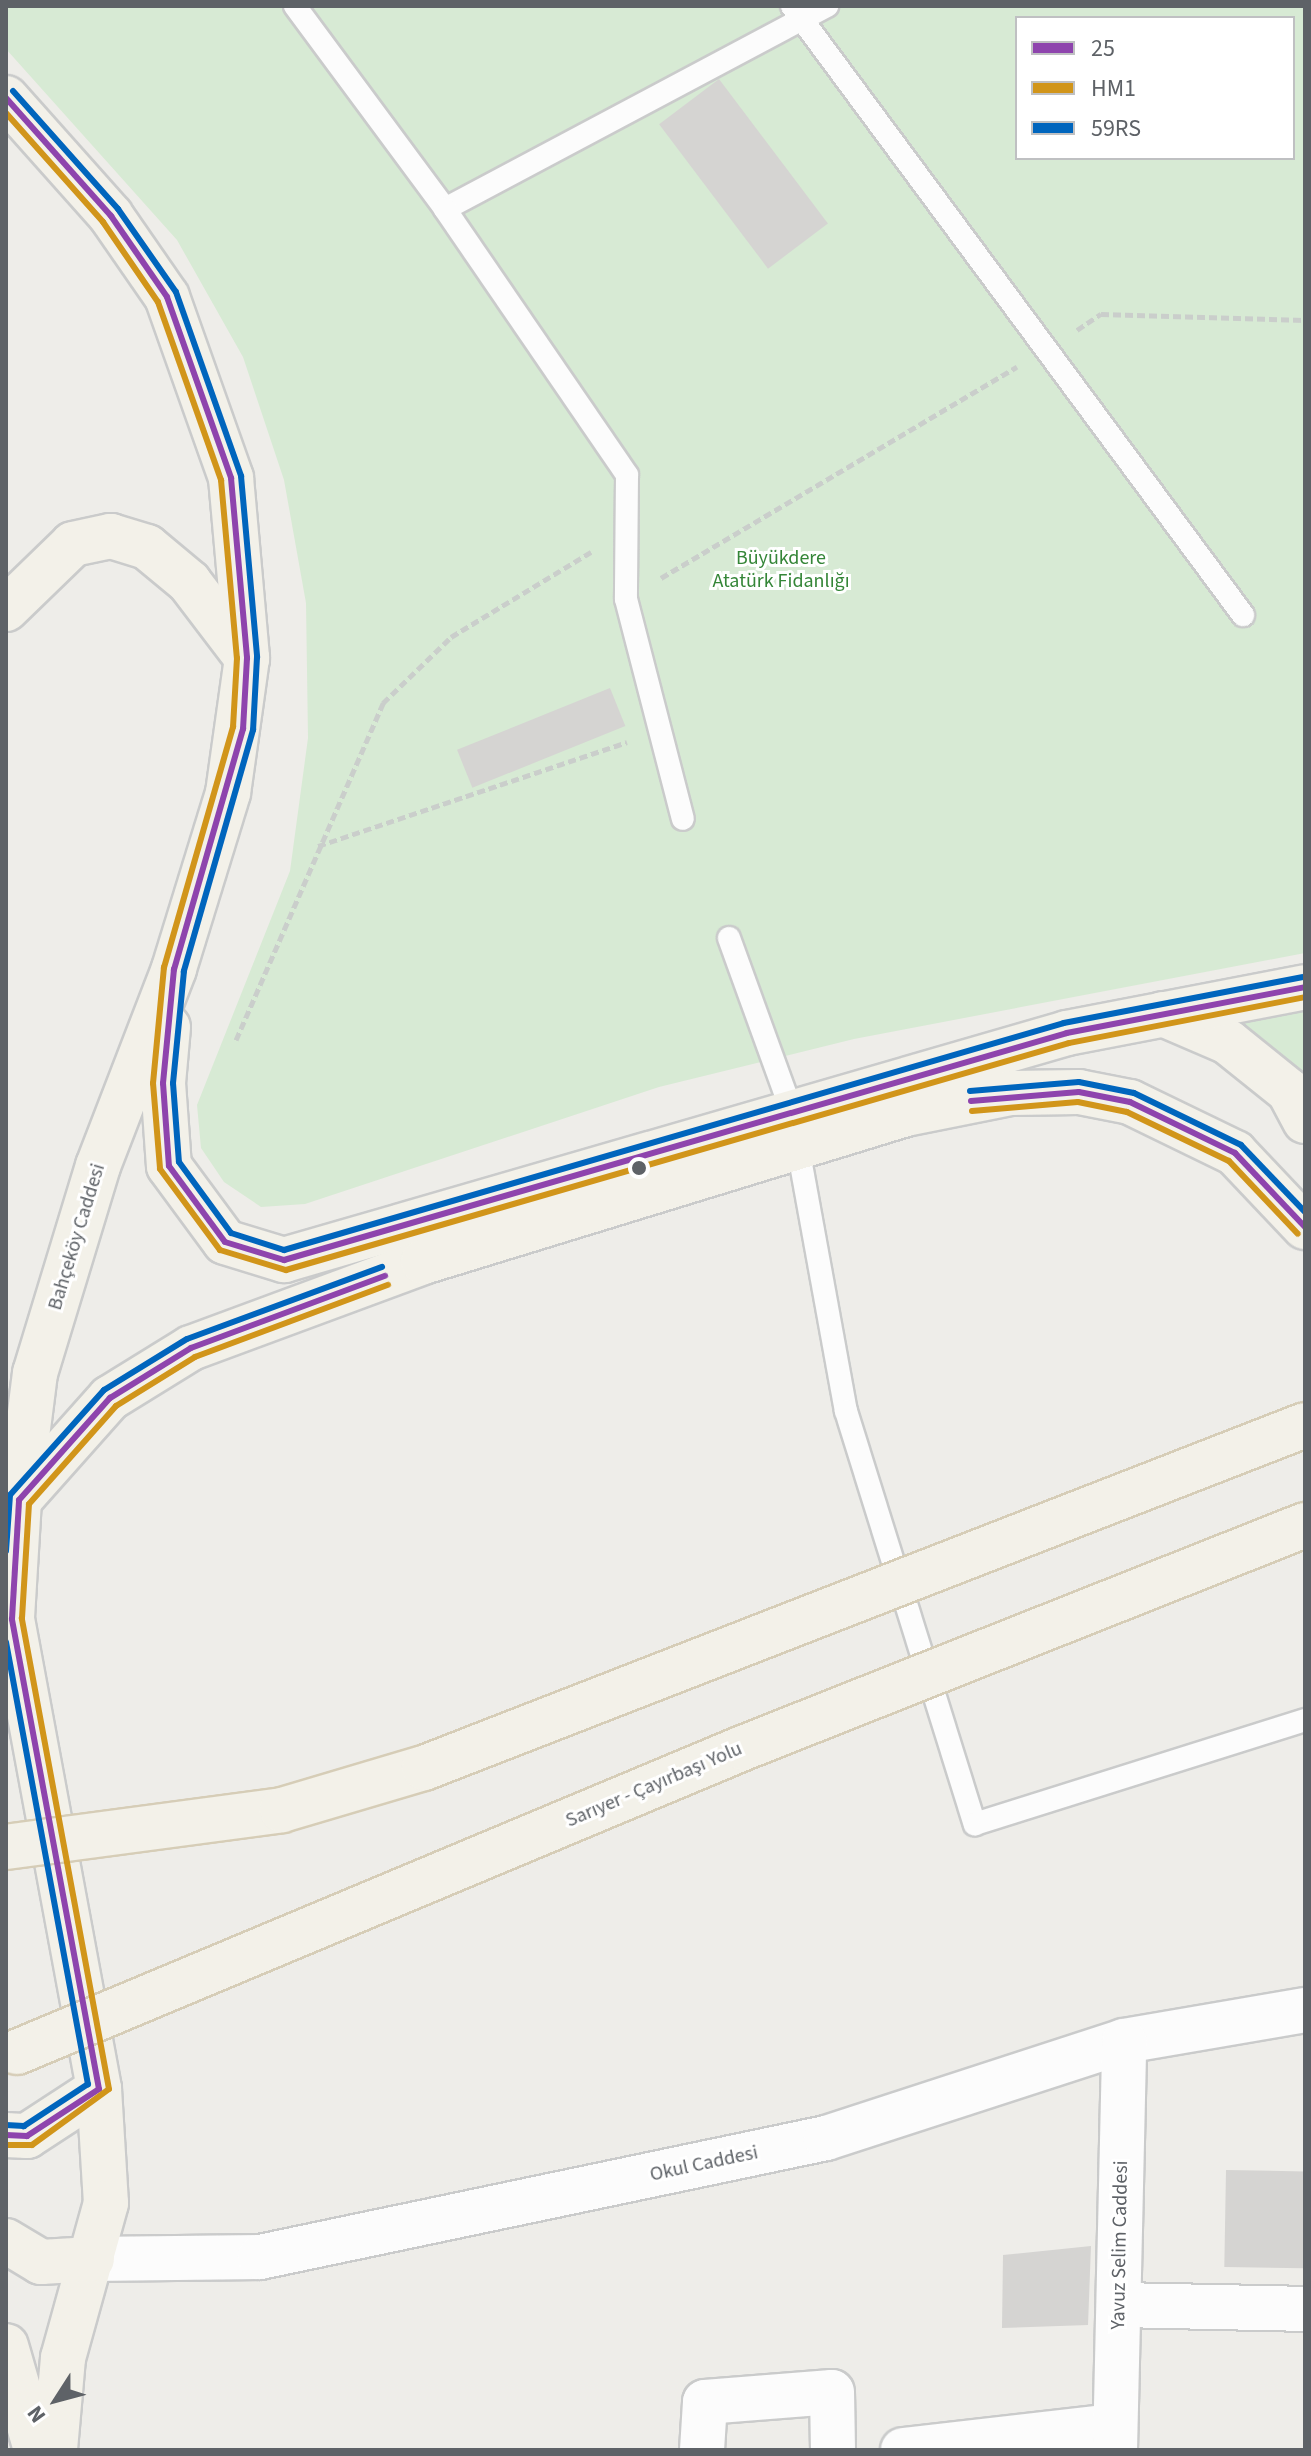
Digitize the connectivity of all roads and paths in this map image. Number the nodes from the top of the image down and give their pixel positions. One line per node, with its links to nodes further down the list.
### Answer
1 (295, 6): 5 (lane)
2 (827, 6): 3 (lane)
3 (798, 14): 5 (lane); 7 (lane)
4 (6, 98): 12 (main road, Bahçeköy Caddesi)
5 (445, 209): 8 (lane)
6 (1305, 320): 7 (path)
7 (1046, 350): 9 (path); 11 (lane)
8 (627, 533): 9 (lane); 15 (path)
9 (626, 599): 13 (lane)
10 (6, 609): 12 (main road)
11 (1243, 615)
12 (247, 658): 17 (main road, Bahçeköy Caddesi)
13 (655, 733): 14 (lane); 15 (path)
14 (683, 819)
15 (317, 847): 20 (path)
16 (729, 938): 22 (lane)
17 (174, 969): 22 (main road); 25 (main road, Bahçeköy Caddesi)
18 (1305, 987): 19 (main road)
19 (1163, 1014): 21 (main road); 22 (main road)
20 (236, 1040)
21 (1305, 1121)
22 (795, 1128): 23 (main road); 25 (main road); 27 (lane)
23 (1305, 1227)
24 (1305, 1425): 28 (main road, bridge)
25 (19, 1500): 32 (main road, Bahçeköy Caddesi)
26 (1305, 1525): 31 (main road, Sarıyer - Çayırbaşı Yolu, bridge)
27 (1305, 1720)
28 (6, 1847)
29 (1305, 2010): 30 (street, Okul Caddesi)
30 (1124, 2041): 35 (street, Okul Caddesi); 36 (street, Yavuz Selim Caddesi)
31 (6, 2056)
32 (99, 2089): 33 (main road); 35 (main road, Bahçeköy Caddesi)
33 (6, 2135)
34 (6, 2241): 35 (main road)
35 (92, 2259): 41 (main road, Bahçeköy Caddesi)
36 (1119, 2305): 37 (street); 39 (street, Yavuz Selim Caddesi)
37 (1305, 2309)
38 (6, 2346): 40 (main road)
39 (1115, 2438): 44 (street)
40 (36, 2450)
41 (55, 2450)
42 (702, 2450): 43 (street)
43 (833, 2450)
44 (903, 2450)

